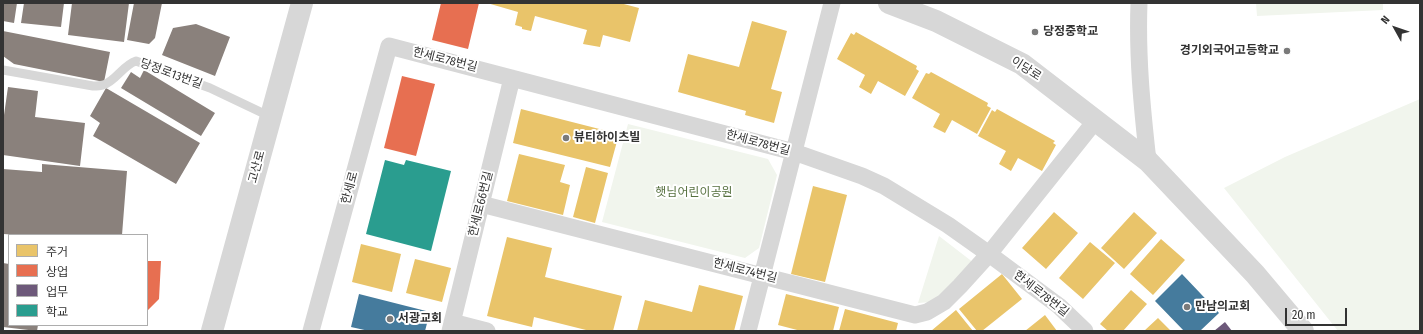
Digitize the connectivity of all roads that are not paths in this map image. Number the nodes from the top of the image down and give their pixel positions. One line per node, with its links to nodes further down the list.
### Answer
1 (302, 3): 8 (street, 고산로)
2 (832, 3): 10 (street)
3 (889, 3): 9 (street, 이당로)
4 (1138, 3): 11 (street)
5 (389, 46): 7 (street, 한세로78번길); 17 (street, 한세로)
6 (3, 70): 8 (lane, 당정로13번길)
7 (512, 78): 10 (street, 한세로78번길); 12 (street, 한세로66번길)
8 (271, 117): 16 (street, 고산로)
9 (1096, 120): 11 (street, 이당로); 13 (street, 한세로74번길)
10 (794, 152): 13 (street, 한세로78번길); 14 (street)
11 (1148, 160): 21 (street, 이당로)
12 (481, 204): 14 (street, 한세로74번길); 15 (street, 한세로66번길)
13 (989, 254): 14 (street, 한세로74번길); 20 (street, 한세로78번길)
14 (762, 276): 19 (street)
15 (451, 326): 18 (street)
16 (212, 331)
17 (311, 331)
18 (487, 331)
19 (748, 331)
20 (1085, 331)
21 (1303, 331)

